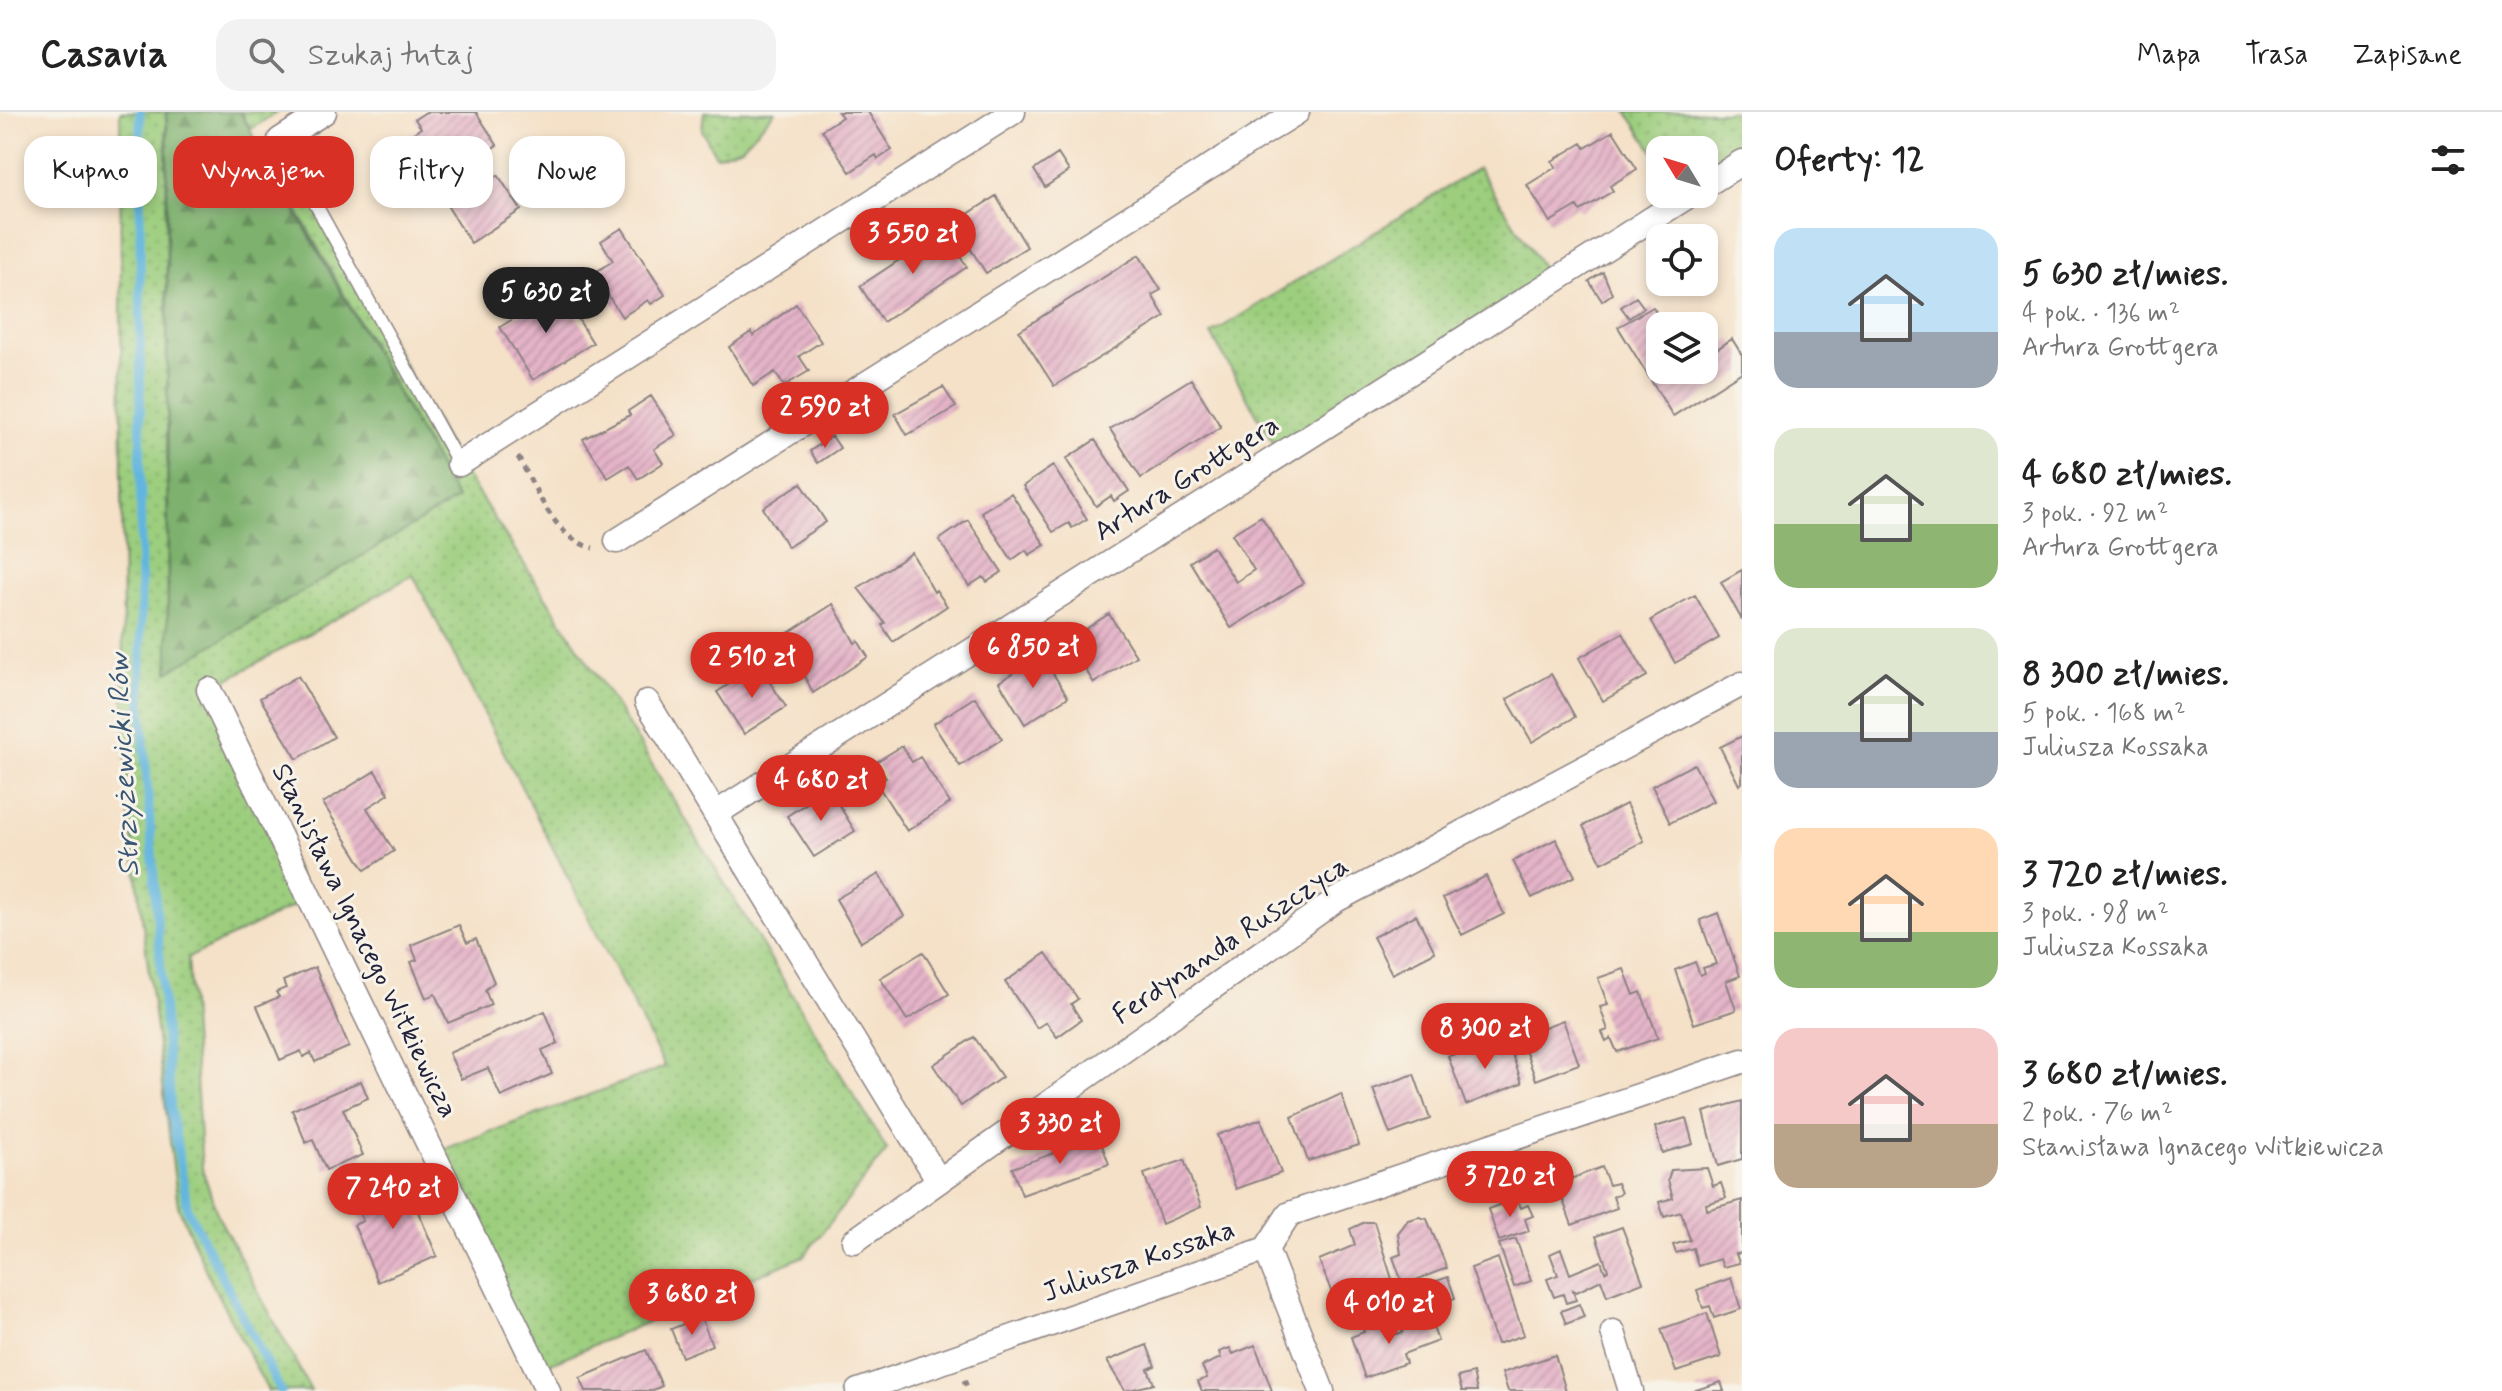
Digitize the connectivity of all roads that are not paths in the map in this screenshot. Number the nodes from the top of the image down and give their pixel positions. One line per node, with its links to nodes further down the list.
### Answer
1 (324, 112): 4 (street)
2 (1013, 112): 9 (street)
3 (1297, 112): 10 (street)
4 (286, 136)
5 (1742, 162): 6 (street)
6 (1718, 177)
7 (318, 208): 9 (lane)
8 (1669, 208): 14 (street, Artura Grottgera)
9 (459, 464)
10 (617, 541)
11 (1742, 684): 16 (street, Ferdynanda Ruszczyca)
12 (209, 690): 20 (street, Stanisława Ignacego Witkiewicza)
13 (647, 702): 14 (street)
14 (715, 814): 16 (street)
15 (1742, 1061): 18 (street, Juliusza Kossaka)
16 (939, 1181): 17 (street, Ferdynanda Ruszczyca)
17 (854, 1241)
18 (1266, 1249): 21 (street, Juliusza Kossaka); 22 (street)
19 (1613, 1332): 23 (street)
20 (548, 1391)
21 (858, 1391)
22 (1322, 1391)
23 (1631, 1391)

